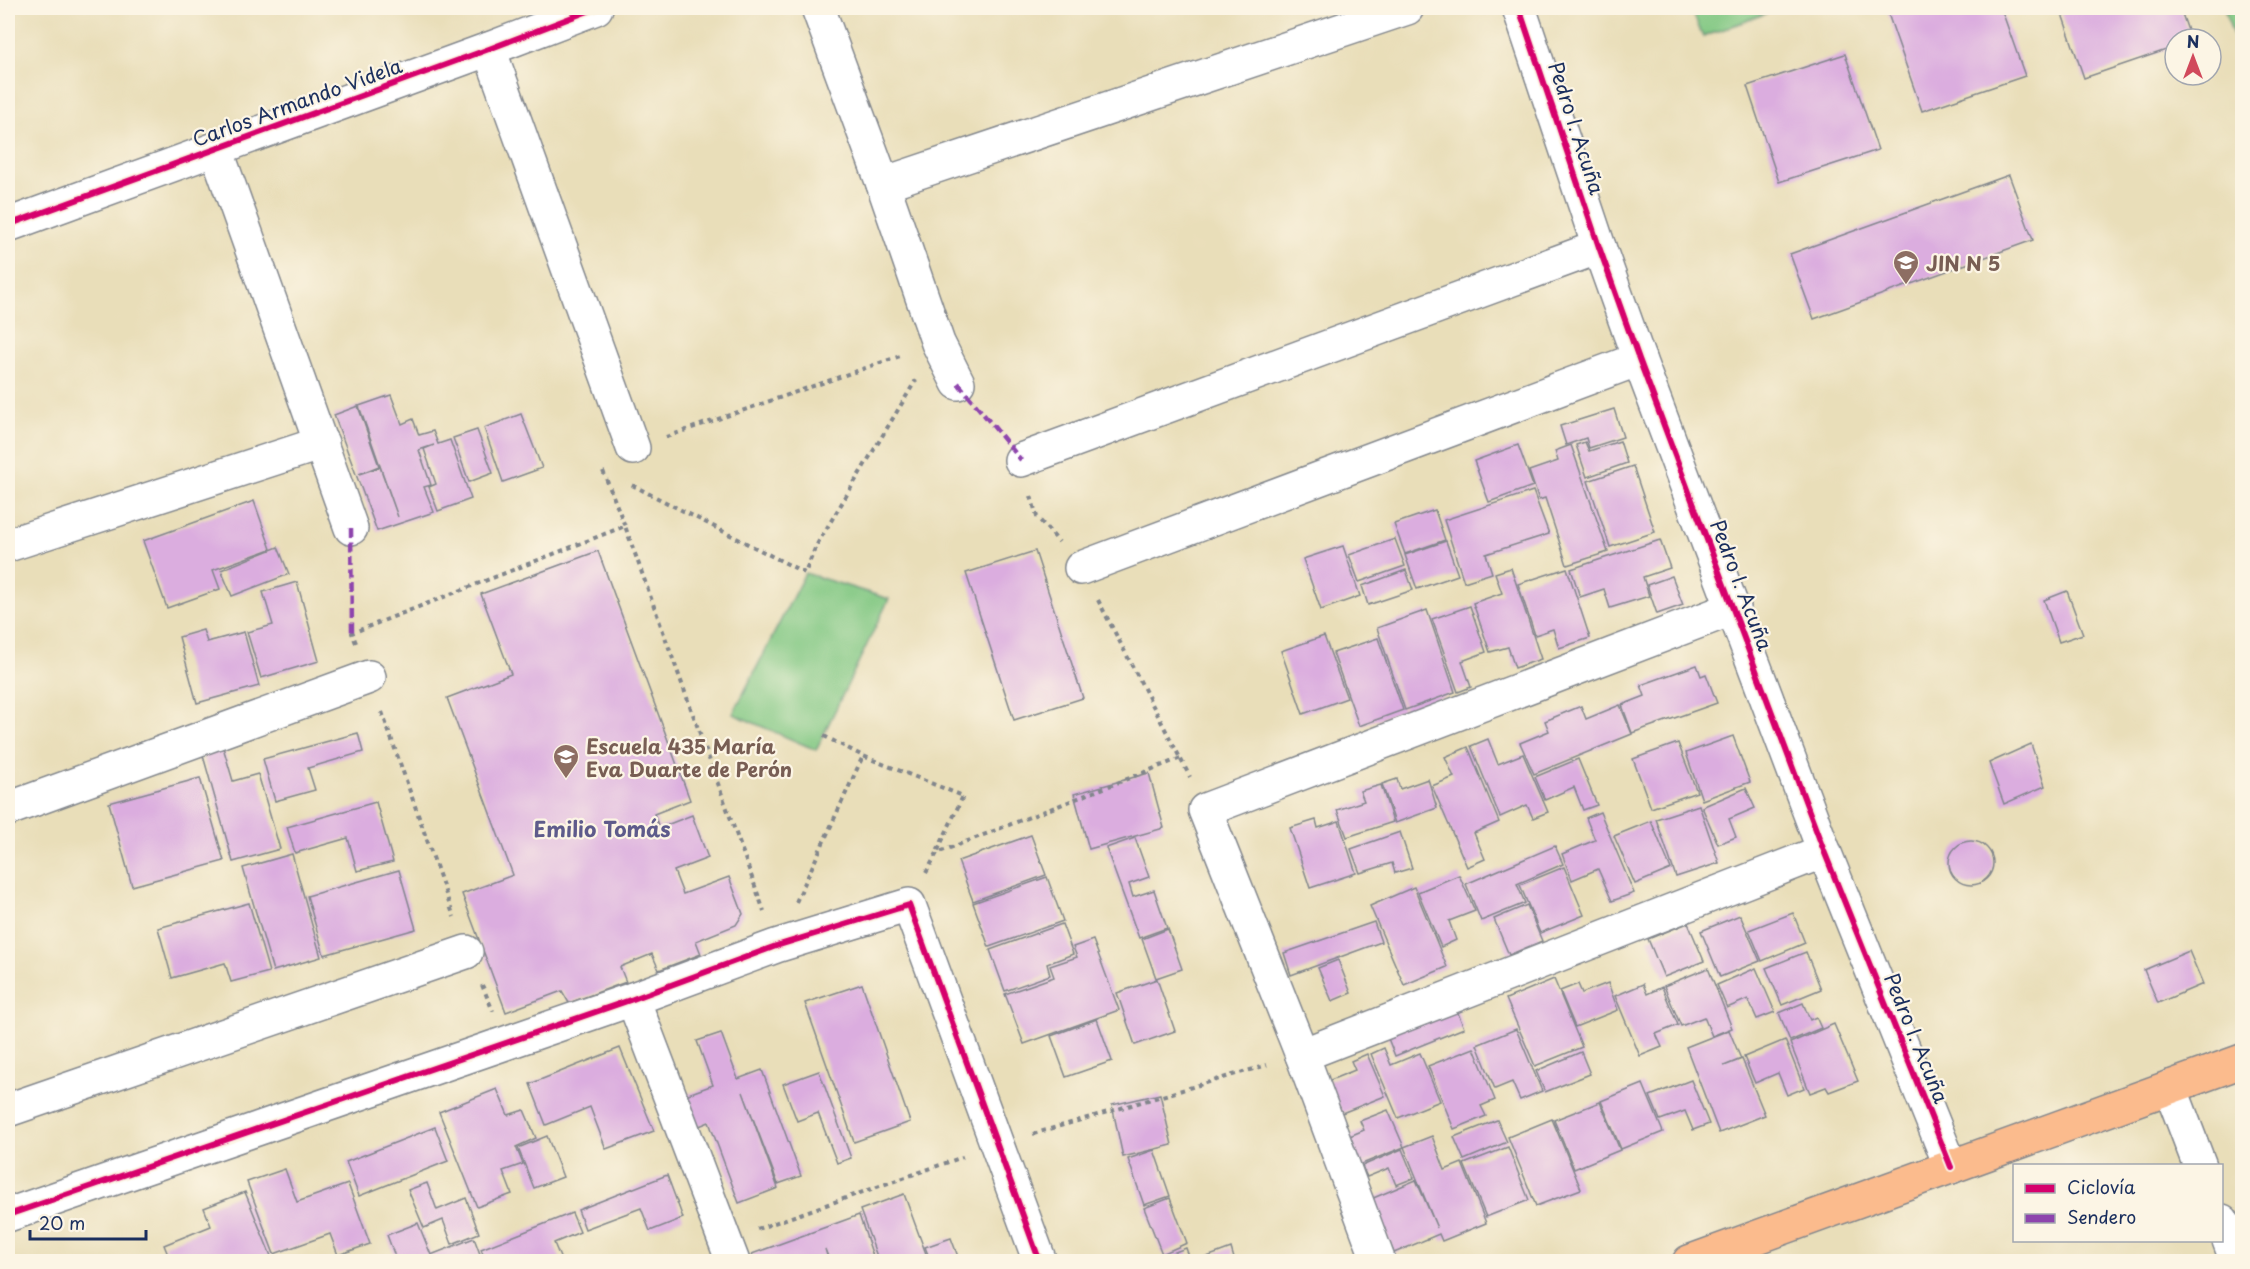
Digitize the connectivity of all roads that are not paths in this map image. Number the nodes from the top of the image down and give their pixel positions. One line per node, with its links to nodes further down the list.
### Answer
1 (596, 8): 5 (street, Carlos Armando Videla)
2 (818, 8): 7 (street)
3 (1407, 8): 7 (street)
4 (1519, 8): 9 (street, Pedro I. Acuña)
5 (489, 49): 6 (street, Carlos Armando Videla); 13 (street)
6 (216, 149): 8 (street, Carlos Armando Videla); 12 (street)
7 (884, 184): 11 (street)
8 (8, 225)
9 (1599, 247): 10 (street, Pedro I. Acuña); 14 (street)
10 (1639, 359): 17 (street); 18 (street, Pedro I. Acuña)
11 (958, 383)
12 (322, 443): 15 (street); 16 (street)
13 (633, 448)
14 (1021, 460)
15 (351, 528)
16 (8, 544)
17 (1081, 568)
18 (1734, 609): 21 (street, Pedro I. Acuña); 24 (street)
19 (369, 677): 20 (street)
20 (8, 809)
21 (1824, 851): 24 (street); 29 (street, Pedro I. Acuña)
22 (466, 952): 27 (street)
23 (633, 999): 30 (street); 32 (street); 33 (street)
24 (1302, 1055): 34 (street)
25 (2242, 1061): 26 (main road)
26 (2170, 1087): 28 (street); 29 (main road)
27 (8, 1110)
28 (2199, 1164)
29 (1951, 1167): 35 (main road)
30 (8, 1215)
31 (2223, 1224): 36 (street)
32 (733, 1262)
33 (1040, 1262)
34 (1378, 1262)
35 (1689, 1262)
36 (2237, 1262)

